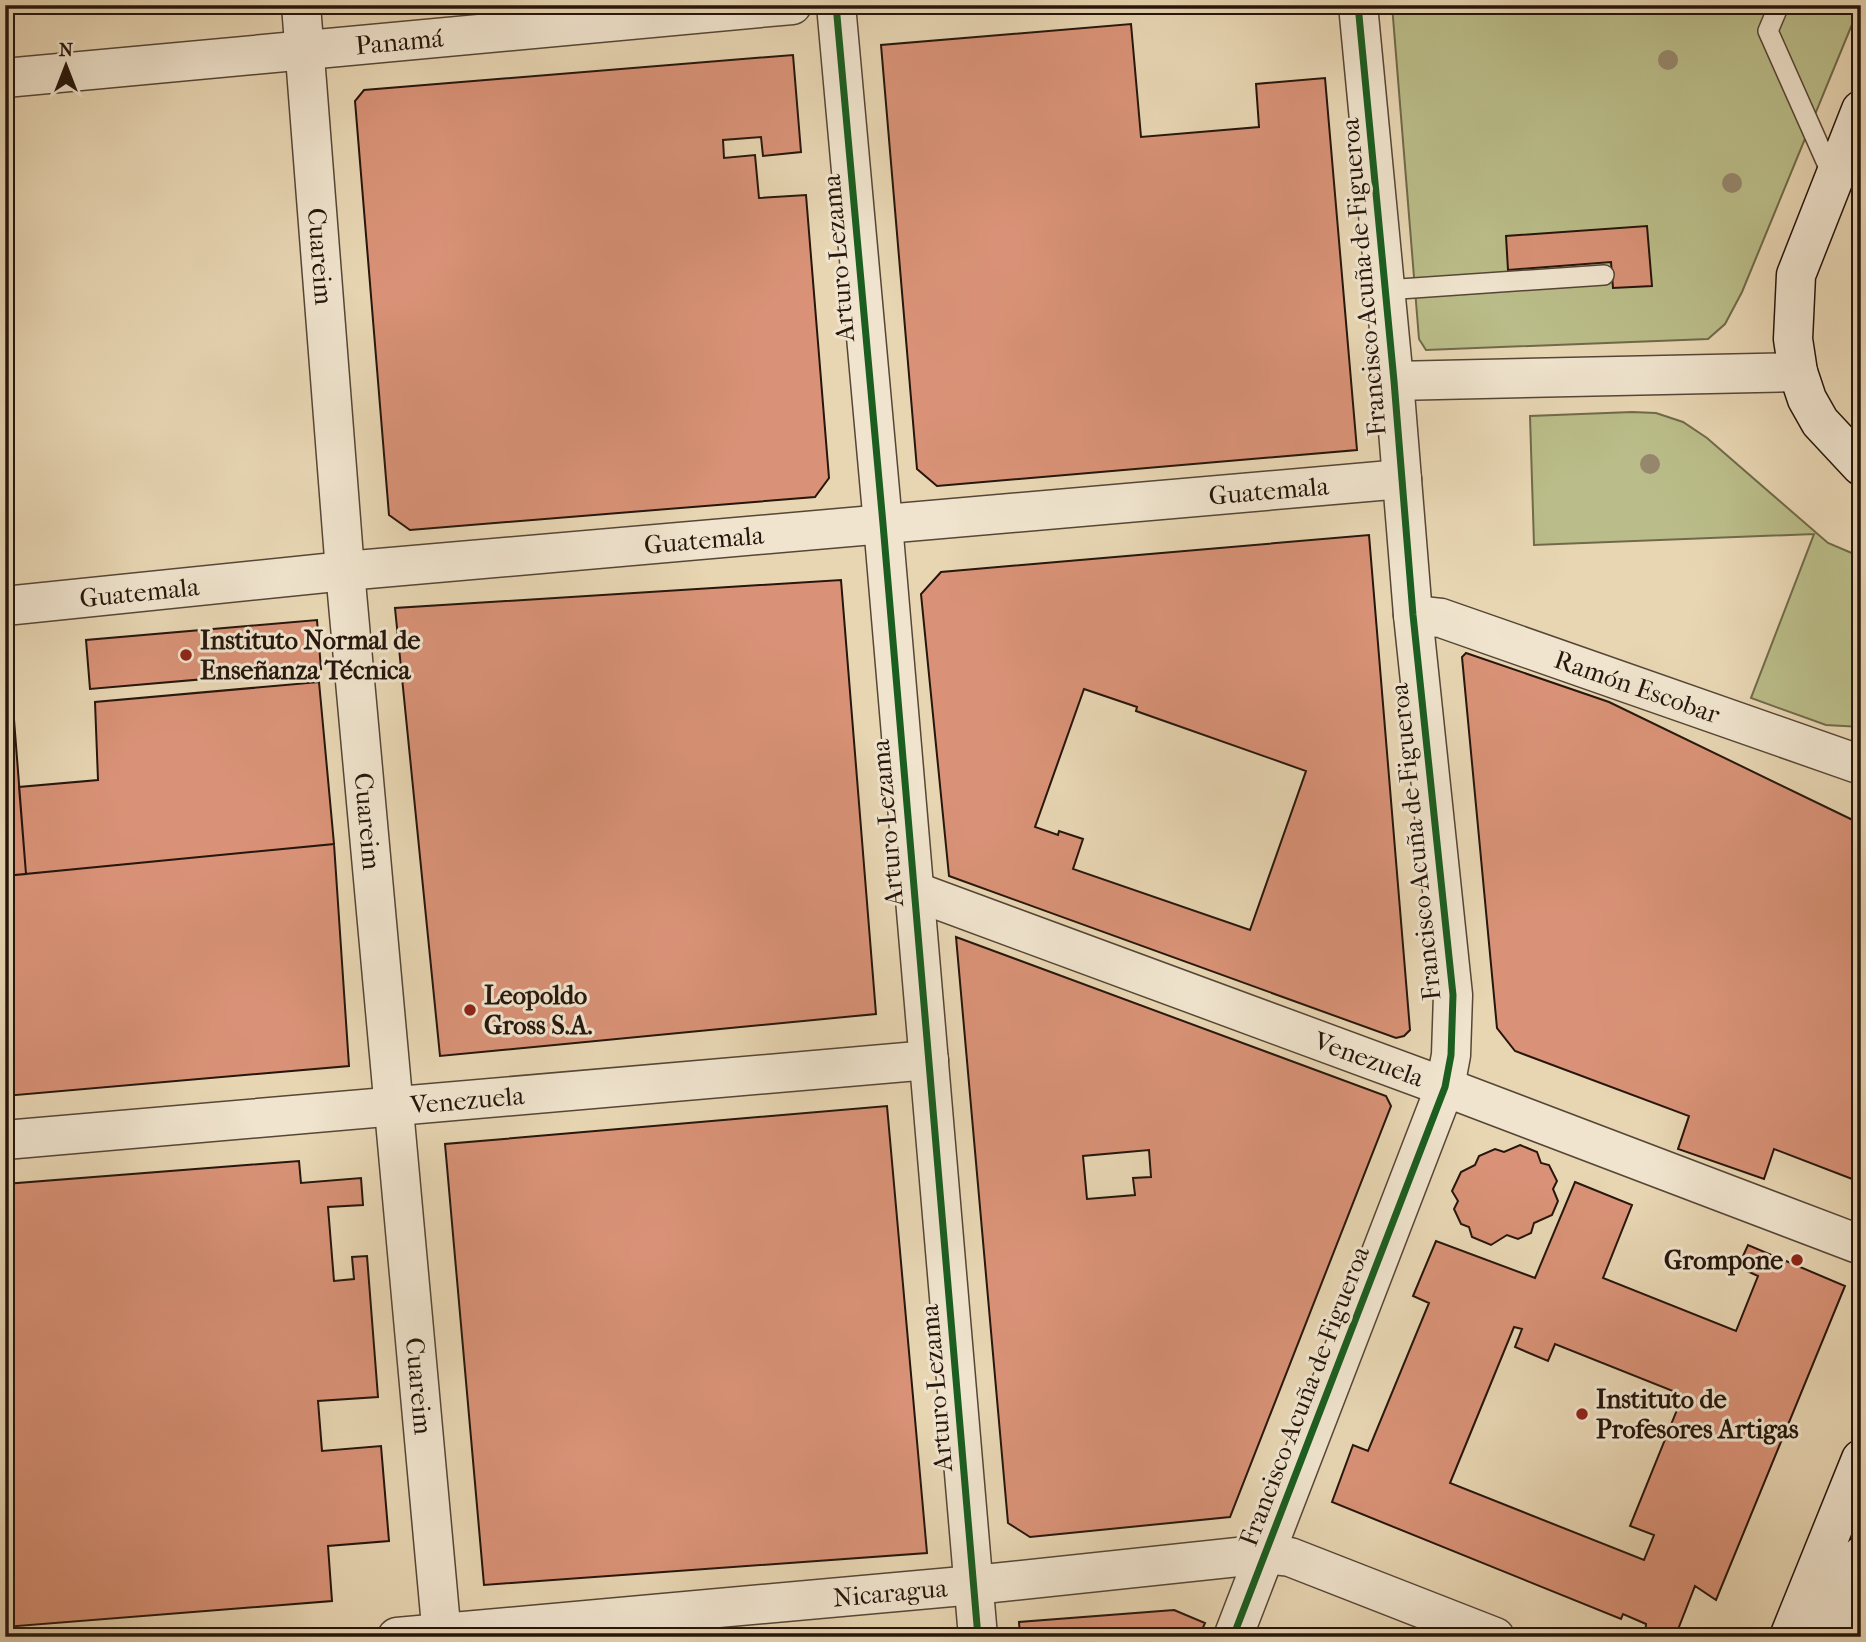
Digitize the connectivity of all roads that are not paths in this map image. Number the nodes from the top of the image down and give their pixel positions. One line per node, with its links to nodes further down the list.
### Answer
1 (301, 5): 6 (street, Cuareim)
2 (793, 5): 6 (street, Panamá)
3 (836, 5): 16 (street, Arturo Lezama)
4 (1358, 5): 11 (street, Francisco Acuña de Figueroa)
5 (1779, 5): 9 (lane)
6 (305, 51): 7 (street, Panamá); 17 (street, Cuareim)
7 (5, 78)
8 (1861, 110): 9 (street)
9 (1833, 177): 12 (street)
10 (1604, 275): 11 (lane)
11 (1385, 290): 13 (street, Francisco Acuña de Figueroa)
12 (1798, 372): 13 (street); 14 (street)
13 (1394, 381): 15 (street, Francisco Acuña de Figueroa)
14 (1861, 466)
15 (1402, 479): 16 (street, Guatemala); 19 (street, Francisco Acuña de Figueroa)
16 (883, 524): 17 (street, Guatemala); 21 (street, Arturo Lezama)
17 (345, 571): 18 (street, Guatemala); 24 (street, Cuareim)
18 (5, 606)
19 (1413, 615): 20 (street, Ramón Escobar); 23 (street, Francisco Acuña de Figueroa)
20 (1861, 765)
21 (914, 891): 22 (street, Arturo Lezama); 23 (street, Venezuela)
22 (929, 1060): 24 (street, Venezuela); 30 (street, Arturo Lezama)
23 (1445, 1087): 26 (street, Venezuela); 28 (street, Francisco Acuña de Figueroa)
24 (395, 1106): 25 (street, Venezuela); 31 (street, Cuareim)
25 (5, 1140)
26 (1861, 1245)
27 (1861, 1459): 36 (street)
28 (1266, 1554): 30 (street, Nicaragua); 34 (street, Francisco Acuña de Figueroa); 35 (street, Nicaragua)
29 (1861, 1556): 37 (street)
30 (974, 1586): 31 (street, Nicaragua); 33 (street, Arturo Lezama)
31 (442, 1635): 32 (street, Nicaragua)
32 (397, 1637)
33 (978, 1637)
34 (1233, 1637)
35 (1495, 1637)
36 (1788, 1637)
37 (1828, 1637)

